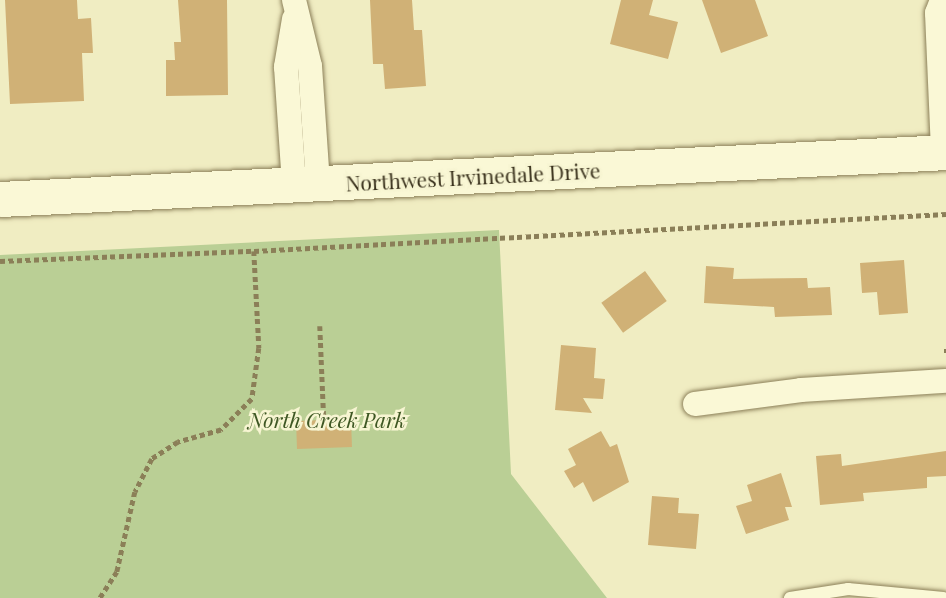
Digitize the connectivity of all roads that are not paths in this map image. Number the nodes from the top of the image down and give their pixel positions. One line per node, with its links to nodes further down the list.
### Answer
1 (942, 0): 3 (street)
2 (295, 6): 4 (street)
3 (944, 153): 4 (main road, Northwest Irvinedale Drive)
4 (306, 185): 5 (main road, Northwest Irvinedale Drive)
5 (0, 199)
6 (946, 381): 7 (street)
7 (695, 404)
8 (790, 598): 9 (lane)
9 (944, 598)

